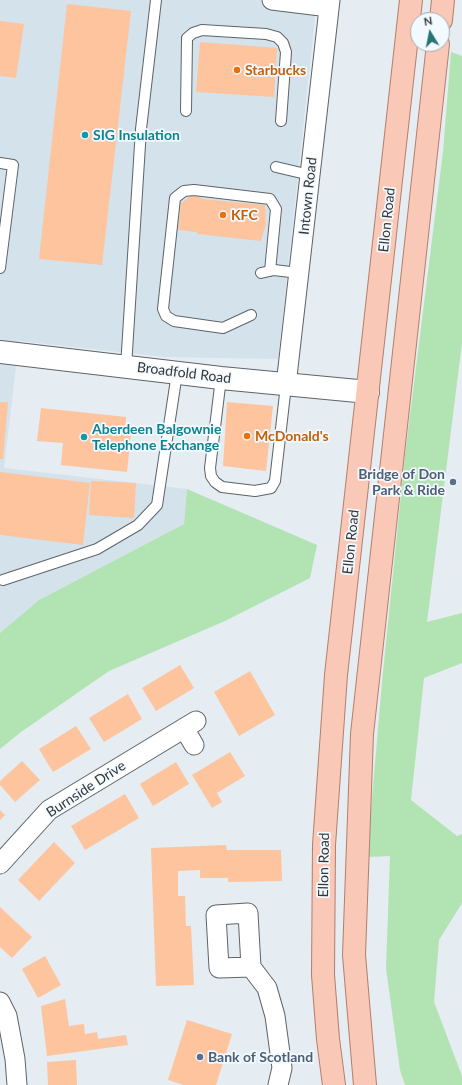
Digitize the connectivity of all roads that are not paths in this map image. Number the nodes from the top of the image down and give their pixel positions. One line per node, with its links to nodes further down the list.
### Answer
1 (156, 0): 17 (lane)
2 (272, 0): 5 (street, Intown Road)
3 (411, 0): 21 (main road, Ellon Road)
4 (443, 0): 6 (main road)
5 (330, 3): 12 (street, Intown Road)
6 (442, 12)
7 (437, 52): 30 (main road)
8 (186, 111): 9 (lane)
9 (281, 121)
10 (0, 164): 13 (lane)
11 (276, 167): 12 (lane)
12 (310, 175): 14 (street, Intown Road)
13 (0, 268)
14 (299, 273): 15 (lane); 20 (street, Intown Road)
15 (251, 315)
16 (0, 352): 17 (street, Broadfold Road)
17 (126, 367): 18 (street, Broadfold Road)
18 (177, 373): 19 (street, Broadfold Road); 22 (lane)
19 (222, 378): 20 (street, Broadfold Road); 20 (lane)
20 (286, 385): 21 (street, Broadfold Road)
21 (368, 392): 29 (main road, Ellon Road)
22 (3, 580)
23 (194, 745): 24 (street, Burnside Drive)
24 (0, 864)
25 (251, 967): 28 (street)
26 (0, 1002): 27 (street)
27 (17, 1085)
28 (278, 1085)
29 (334, 1085)
30 (365, 1085)

